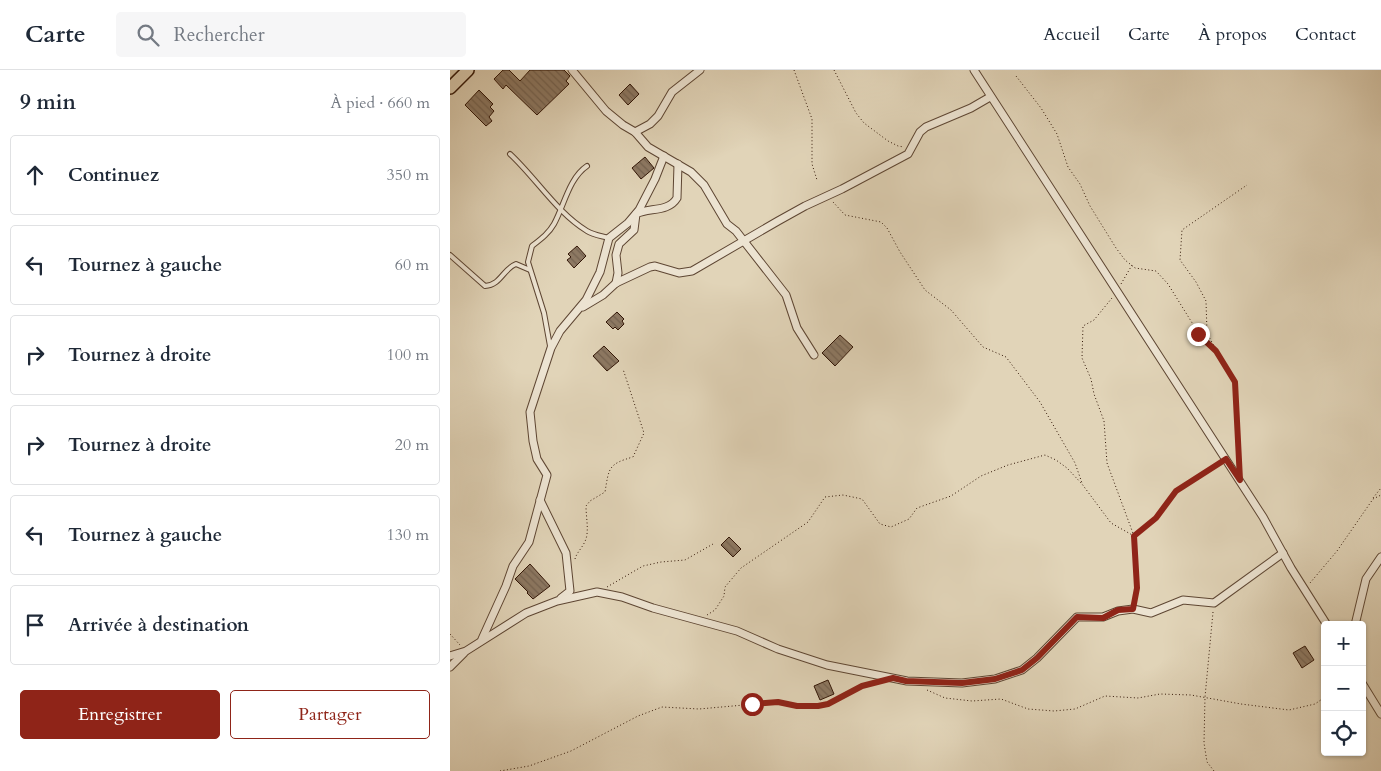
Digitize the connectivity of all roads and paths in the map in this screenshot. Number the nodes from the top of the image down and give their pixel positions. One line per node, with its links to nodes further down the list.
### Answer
1 (468, 70): 8 (main road)
2 (572, 70): 10 (street)
3 (700, 70): 10 (street)
4 (794, 70): 16 (path)
5 (834, 70): 11 (path)
6 (974, 70): 9 (street)
7 (1016, 76): 24 (path)
8 (450, 88)
9 (990, 97): 11 (street); 27 (street)
10 (635, 132): 13 (street)
11 (912, 148): 18 (street)
12 (510, 154): 19 (lane)
13 (664, 156): 14 (street); 20 (street)
14 (678, 164): 20 (street); 22 (street)
15 (587, 166): 19 (lane)
16 (817, 180)
17 (1247, 185): 30 (path)
18 (828, 196): 22 (street); 35 (path)
19 (561, 209): 21 (lane); 25 (lane)
20 (636, 214): 21 (street); 26 (street)
21 (609, 238): 28 (street)
22 (743, 240): 26 (street); 31 (street)
23 (450, 256): 25 (lane)
24 (1132, 265): 27 (path); 30 (path)
25 (530, 270): 29 (lane)
26 (616, 283): 28 (street)
27 (1116, 291): 33 (street); 40 (path)
28 (576, 311): 29 (street)
29 (551, 348): 39 (street)
30 (1216, 351): 34 (path)
31 (814, 355)
32 (623, 369): 44 (path)
33 (1226, 459): 34 (street); 40 (path)
34 (1240, 480): 42 (street)
35 (1082, 484): 40 (path); 50 (path)
36 (1381, 488): 38 (path)
37 (1381, 495): 38 (path)
38 (1373, 499): 45 (path)
39 (540, 500): 47 (street); 54 (street)
40 (1134, 536): 49 (path)
41 (713, 544): 46 (path)
42 (1283, 553): 45 (street); 48 (street)
43 (1381, 558): 52 (street)
44 (574, 561)
45 (1305, 589): 51 (street)
46 (596, 592): 47 (street); 50 (street)
47 (556, 601): 54 (street)
48 (1214, 603): 49 (street); 61 (path)
49 (1133, 609): 50 (street)
50 (700, 620)
51 (1325, 621)
52 (1356, 621)
53 (450, 634): 55 (path)
54 (482, 640): 55 (street)
55 (466, 650): 56 (street); 57 (street)
56 (450, 656)
57 (450, 667)
58 (878, 682): 64 (path)
59 (922, 688): 61 (path)
60 (1366, 690): 63 (street)
61 (1205, 697): 62 (path); 65 (path)
62 (1321, 700)
63 (1381, 714)
64 (500, 771)
65 (1214, 771)

